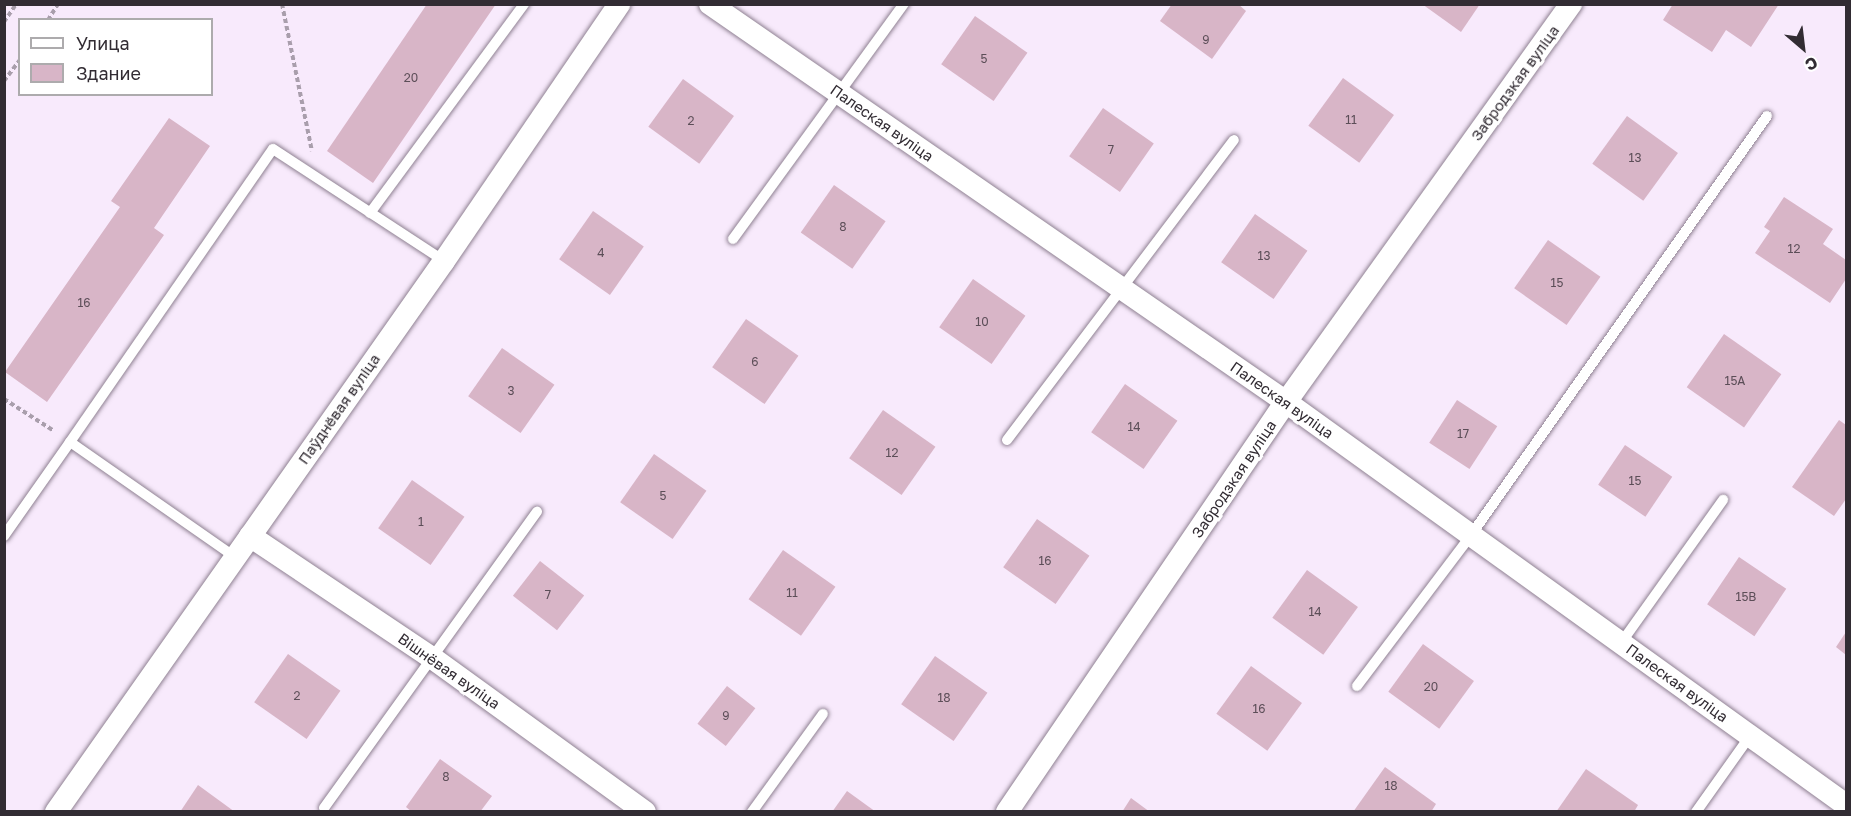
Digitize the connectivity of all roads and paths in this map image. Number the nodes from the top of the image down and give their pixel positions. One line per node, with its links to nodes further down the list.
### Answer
1 (16, 4): 10 (path)
2 (58, 4): 9 (path)
3 (282, 4): 16 (path)
4 (524, 4): 17 (lane)
5 (619, 4): 19 (street, Паўднёвая вуліца)
6 (710, 4): 13 (street, Палеская вуліца)
7 (904, 4): 13 (lane)
8 (1571, 4): 22 (street, Забродзкая вуліца)
9 (49, 18)
10 (4, 22)
11 (18, 63): 12 (path)
12 (4, 81)
13 (840, 95): 18 (lane); 20 (street, Палеская вуліца)
14 (1767, 116): 27 (lane)
15 (1234, 140): 20 (lane)
16 (313, 176): 17 (lane); 24 (lane)
17 (370, 213): 19 (lane)
18 (733, 239)
19 (444, 261): 29 (street, Паўднёвая вуліца)
20 (1121, 289): 22 (street, Палеская вуліца); 23 (lane)
21 (4, 399): 24 (path)
22 (1286, 402): 27 (street, Палеская вуліца); 41 (street, Забродзкая вуліца)
23 (1007, 440)
24 (70, 442): 28 (lane); 30 (lane)
25 (1723, 500): 31 (lane)
26 (537, 512): 32 (lane)
27 (1471, 535): 31 (street, Палеская вуліца); 33 (lane)
28 (4, 536)
29 (250, 536): 30 (street, Паўднёвая вуліца); 32 (street, Вішнёвая вуліца)
30 (235, 557): 38 (street, Паўднёвая вуліца)
31 (1621, 643): 35 (street, Палеская вуліца)
32 (431, 657): 37 (lane); 39 (street, Вішнёвая вуліца)
33 (1357, 686)
34 (823, 714): 40 (lane)
35 (1750, 736): 36 (street, Палеская вуліца); 42 (lane)
36 (1846, 805)
37 (324, 808)
38 (56, 812)
39 (645, 812)
40 (752, 812)
41 (1006, 812)
42 (1696, 812)

